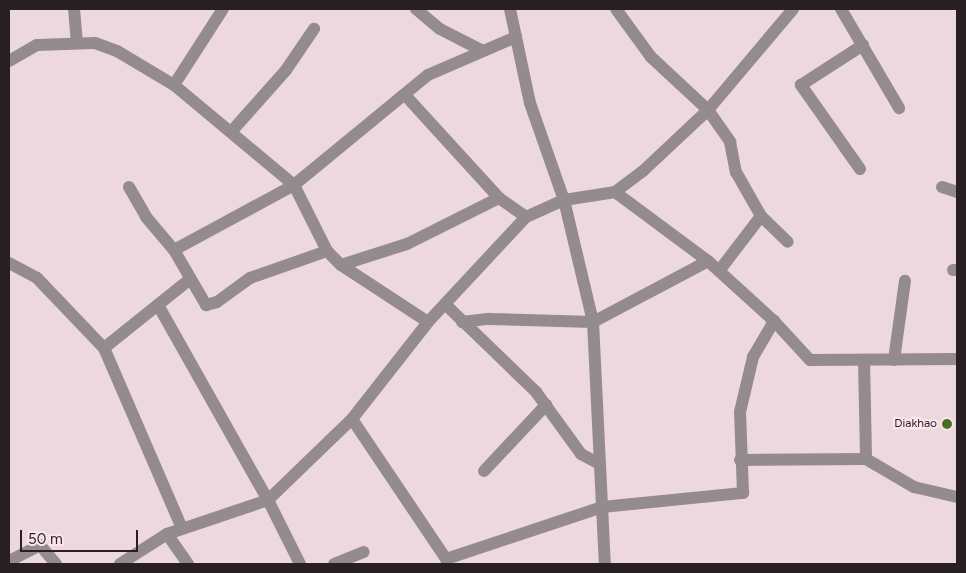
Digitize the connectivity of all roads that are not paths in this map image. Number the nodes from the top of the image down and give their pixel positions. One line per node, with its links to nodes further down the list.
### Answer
1 (74, 9): 10 (street)
2 (223, 9): 14 (street)
3 (416, 9): 12 (street)
4 (510, 9): 9 (street)
5 (616, 9): 17 (street)
6 (793, 9): 17 (street)
7 (841, 9): 11 (street)
8 (314, 29): 18 (street)
9 (516, 37): 12 (street); 26 (street)
10 (77, 42): 13 (street); 14 (street)
11 (863, 45): 16 (street); 19 (street)
12 (483, 51): 15 (street)
13 (9, 62)
14 (174, 85): 18 (street)
15 (405, 95): 20 (street); 25 (street)
16 (899, 108)
17 (708, 110): 23 (street); 27 (street)
18 (231, 132): 20 (street)
19 (860, 169)
20 (294, 185): 30 (street); 31 (street)
21 (129, 187): 30 (street)
22 (942, 187): 24 (street)
23 (615, 192): 26 (street); 32 (street)
24 (957, 192)
25 (499, 198): 28 (street); 34 (street)
26 (564, 200): 28 (street); 43 (street)
27 (761, 216): 29 (street); 35 (street)
28 (526, 218): 38 (street)
29 (788, 242)
30 (174, 250): 36 (street)
31 (327, 251): 34 (street); 36 (street)
32 (708, 261): 35 (street); 43 (street)
33 (9, 263): 44 (street)
34 (341, 265): 41 (street)
35 (719, 271): 40 (street)
36 (190, 280): 39 (street)
37 (905, 281): 47 (street)
38 (445, 304): 41 (street); 42 (street)
39 (158, 305): 44 (street); 55 (street)
40 (774, 321): 46 (street); 51 (street)
41 (428, 322): 49 (street)
42 (462, 322): 43 (street); 48 (street)
43 (593, 322): 52 (street)
44 (104, 348): 57 (street)
45 (957, 359): 47 (street)
46 (864, 360): 47 (street); 50 (street)
47 (894, 360)
48 (546, 405): 52 (street); 53 (street)
49 (352, 418): 55 (street); 56 (street)
50 (866, 459): 51 (street); 54 (street)
51 (740, 460): 56 (street)
52 (600, 464): 56 (street)
53 (484, 471)
54 (957, 497)
55 (268, 500): 57 (street); 64 (street)
56 (602, 507): 66 (street)
57 (182, 528): 58 (street)
58 (167, 534): 62 (street); 63 (street)
59 (364, 552): 65 (street)
60 (9, 562): 61 (street)
61 (56, 564)
62 (120, 564)
63 (188, 564)
64 (300, 564)
65 (334, 564)
66 (605, 564)

